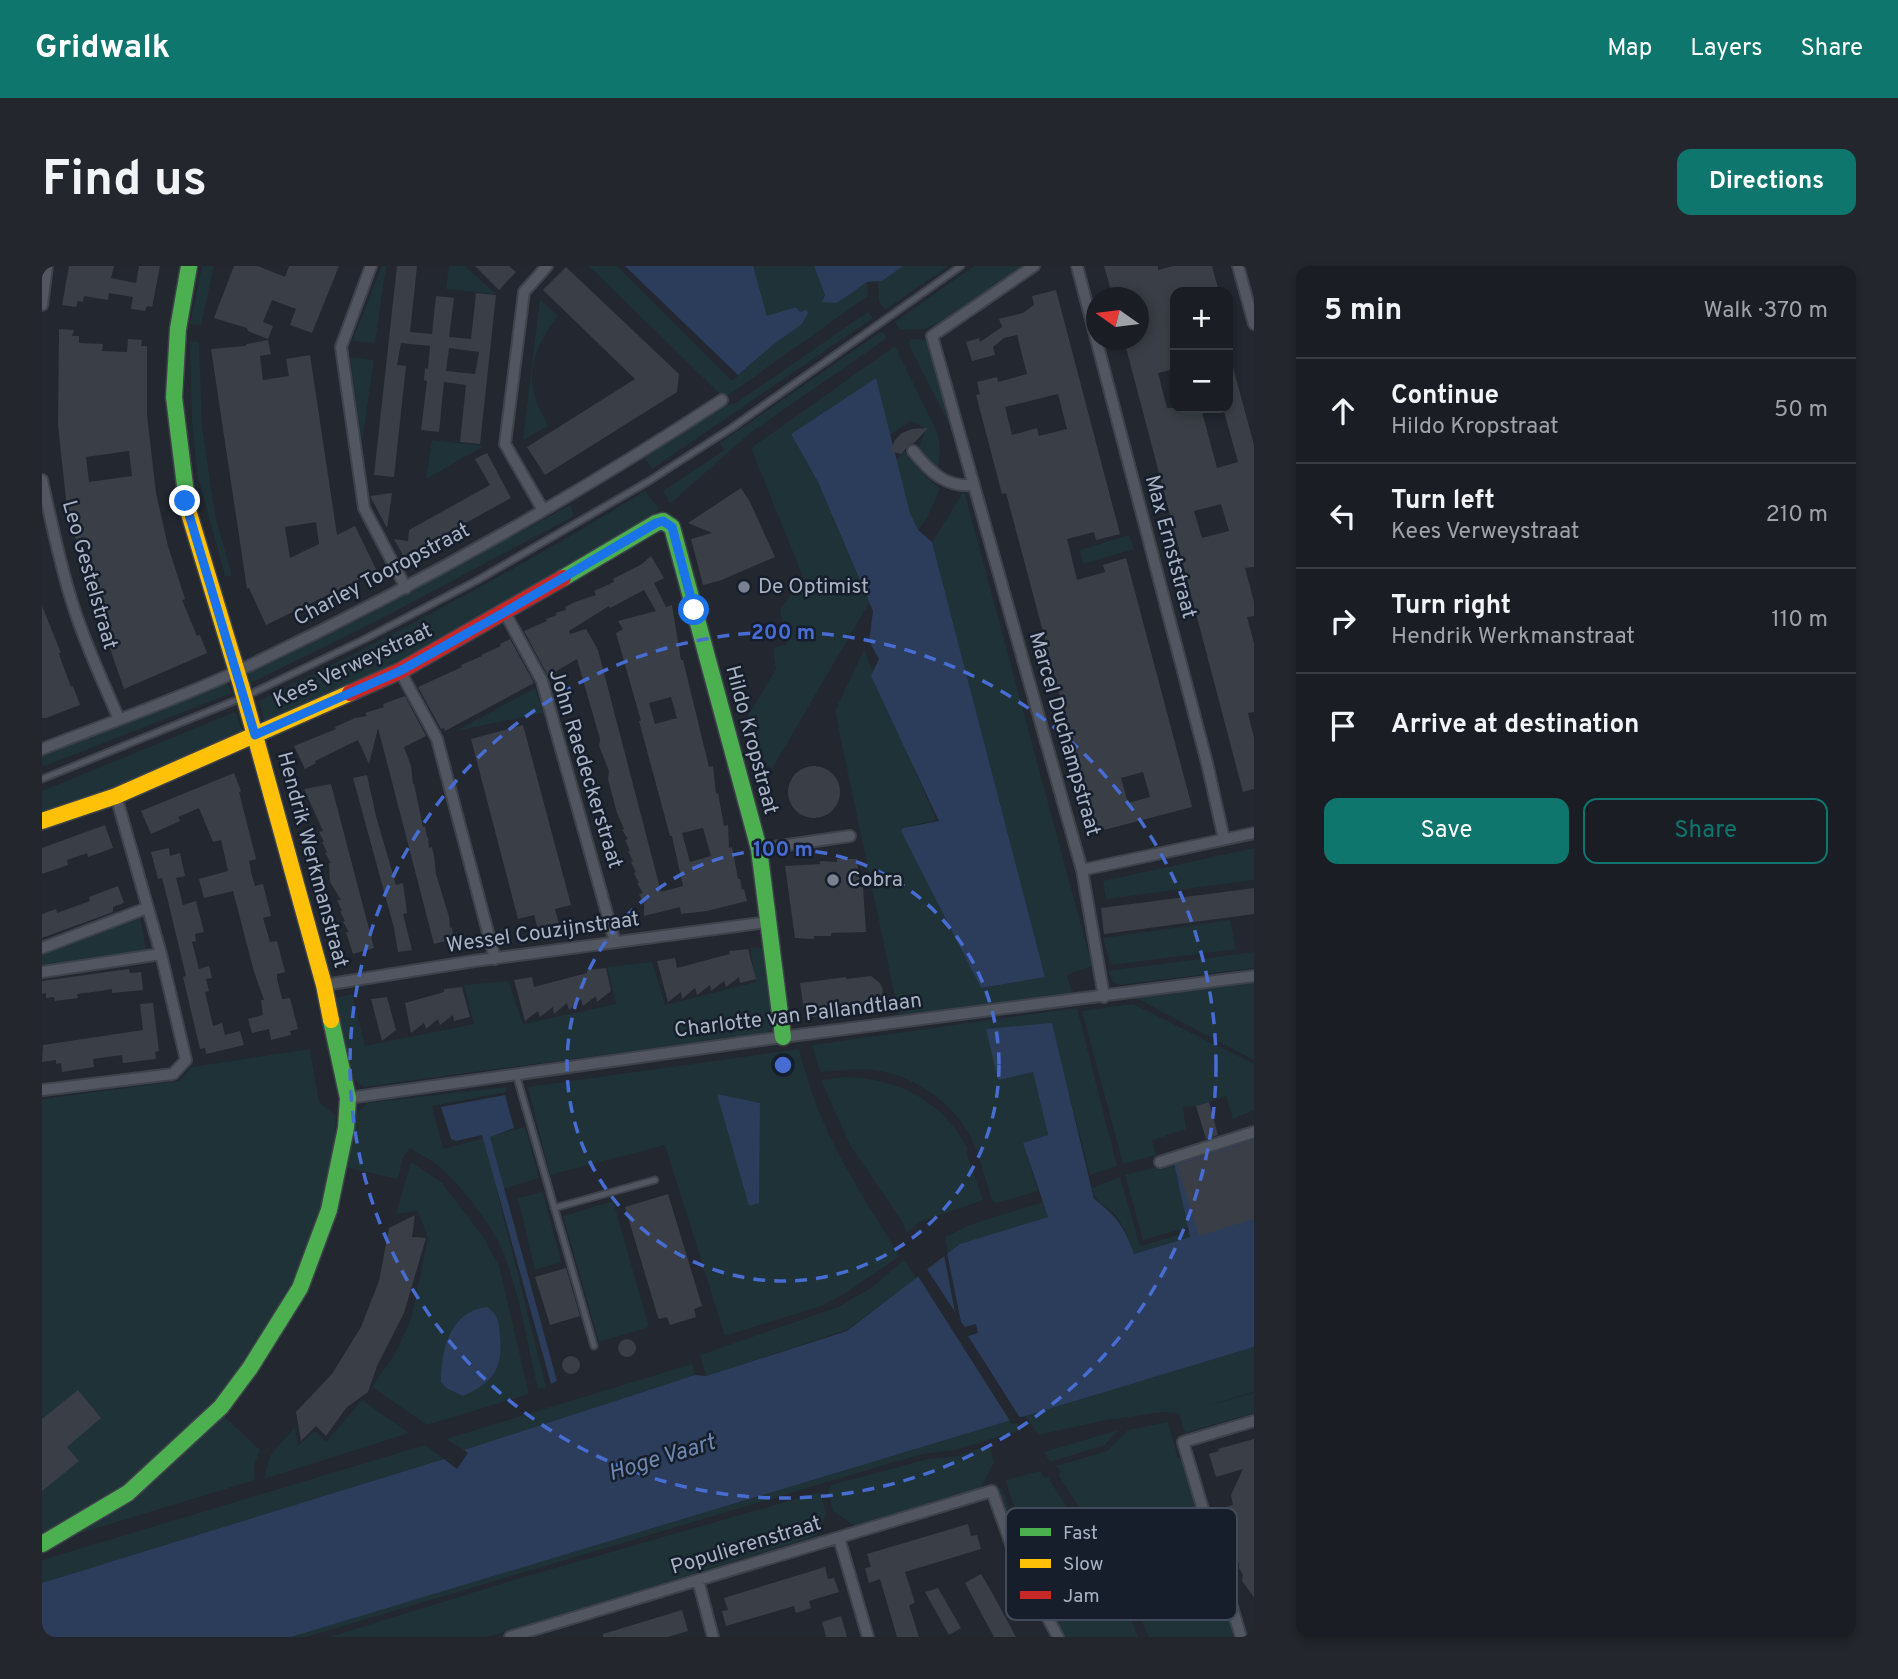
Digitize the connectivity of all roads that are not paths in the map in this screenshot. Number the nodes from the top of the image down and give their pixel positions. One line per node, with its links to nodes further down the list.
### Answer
1 (47, 266): 9 (street)
2 (189, 266): 19 (street, Hendrik Werkmanstraat)
3 (371, 266): 17 (street)
4 (547, 266): 15 (street)
5 (961, 266): 21 (lane)
6 (1034, 266): 14 (street, Marcel Duchampstraat)
7 (1077, 266): 30 (street, Max Ernststraat)
8 (1238, 266): 10 (street)
9 (42, 305)
10 (1254, 324)
11 (722, 400): 15 (street, Charley Tooropstraat)
12 (913, 450): 14 (street)
13 (42, 480): 22 (street, Leo Gestelstraat)
14 (974, 485): 32 (street, Marcel Duchampstraat)
15 (543, 510): 17 (street, Charley Tooropstraat)
16 (668, 523): 18 (street, Kees Verweystraat); 31 (street, Hildo Kropstraat)
17 (406, 588): 19 (street, Charley Tooropstraat)
18 (505, 612): 20 (street, Kees Verweystraat); 35 (street, John Raedeckerstraat)
19 (237, 671): 21 (street, Hendrik Werkmanstraat); 22 (street, Charley Tooropstraat)
20 (400, 671): 23 (street, Kees Verweystraat); 38 (street)
21 (244, 697): 23 (street, Hendrik Werkmanstraat); 25 (lane)
22 (119, 719): 24 (street, Charley Tooropstraat)
23 (255, 735): 26 (street, Kees Verweystraat); 41 (street, Hendrik Werkmanstraat)
24 (42, 749)
25 (42, 779)
26 (116, 796): 27 (street, Kees Verweystraat); 33 (street)
27 (42, 821)
28 (1254, 833): 30 (street)
29 (850, 836): 31 (street, Hildo Kropstraat)
30 (1224, 839): 32 (street)
31 (759, 849): 34 (street, Hildo Kropstraat)
32 (1082, 870): 42 (street, Marcel Duchampstraat)
33 (147, 908): 36 (street); 37 (street)
34 (768, 922): 35 (street, Wessel Couzijnstraat); 43 (street, Hildo Kropstraat)
35 (615, 942): 38 (street, Wessel Couzijnstraat)
36 (42, 948)
37 (162, 954): 39 (street); 45 (street)
38 (495, 958): 41 (street, Wessel Couzijnstraat)
39 (42, 972)
40 (1254, 976): 42 (street, Charlotte van Pallandtlaan)
41 (324, 985): 46 (street, Hendrik Werkmanstraat)
42 (1104, 997): 43 (street, Charlotte van Pallandtlaan)
43 (783, 1037): 44 (street, Charlotte van Pallandtlaan)
44 (516, 1074): 46 (street, Charlotte van Pallandtlaan); 50 (lane)
45 (42, 1090)
46 (348, 1098): 56 (street)
47 (1254, 1132): 48 (street)
48 (1160, 1162)
49 (655, 1180): 50 (lane)
50 (554, 1209): 51 (lane)
51 (594, 1346)
52 (1254, 1421): 53 (street)
53 (1203, 1508)
54 (1006, 1530): 55 (street, Populierenstraat)
55 (839, 1538): 57 (street, Populierenstraat); 64 (street)
56 (42, 1544)
57 (698, 1580): 60 (street, Populierenstraat); 63 (street)
58 (1049, 1620): 65 (street, Populierenstraat)
59 (1236, 1620): 66 (street)
60 (554, 1624): 61 (street, Populierenstraat); 62 (street)
61 (510, 1637)
62 (558, 1637)
63 (713, 1637)
64 (868, 1637)
65 (1058, 1637)
66 (1241, 1637)

